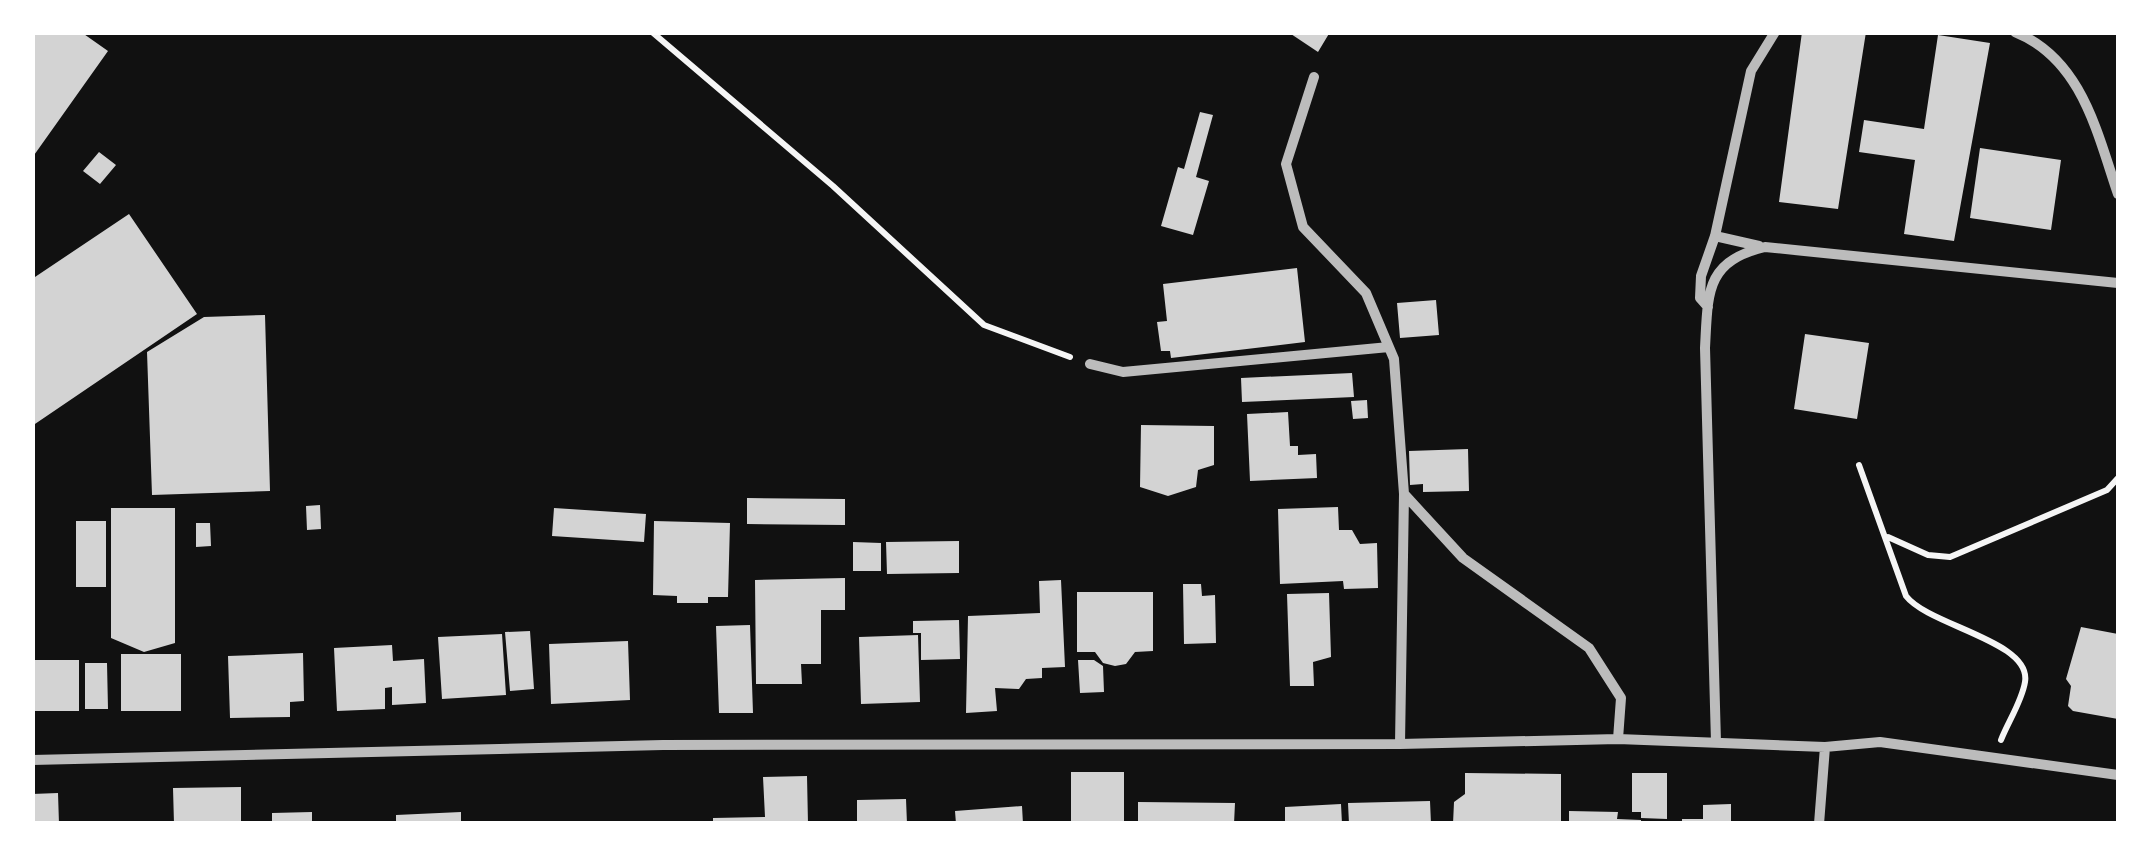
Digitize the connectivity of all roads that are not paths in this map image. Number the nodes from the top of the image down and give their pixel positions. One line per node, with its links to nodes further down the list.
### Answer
1 (1775, 32): 5 (street)
2 (2015, 32): 4 (street)
3 (1314, 76): 9 (street)
4 (2118, 194)
5 (1716, 236): 6 (street); 8 (street)
6 (1765, 248): 7 (street); 8 (street)
7 (2118, 283)
8 (1708, 307): 13 (street)
9 (1389, 347): 10 (street); 11 (street)
10 (1090, 364)
11 (1404, 494): 12 (street); 14 (street)
12 (1618, 738): 13 (street); 14 (street)
13 (1716, 742): 15 (street)
14 (1400, 744): 16 (street)
15 (1825, 747): 17 (street); 18 (street)
16 (32, 760)
17 (2118, 776)
18 (1819, 824)

